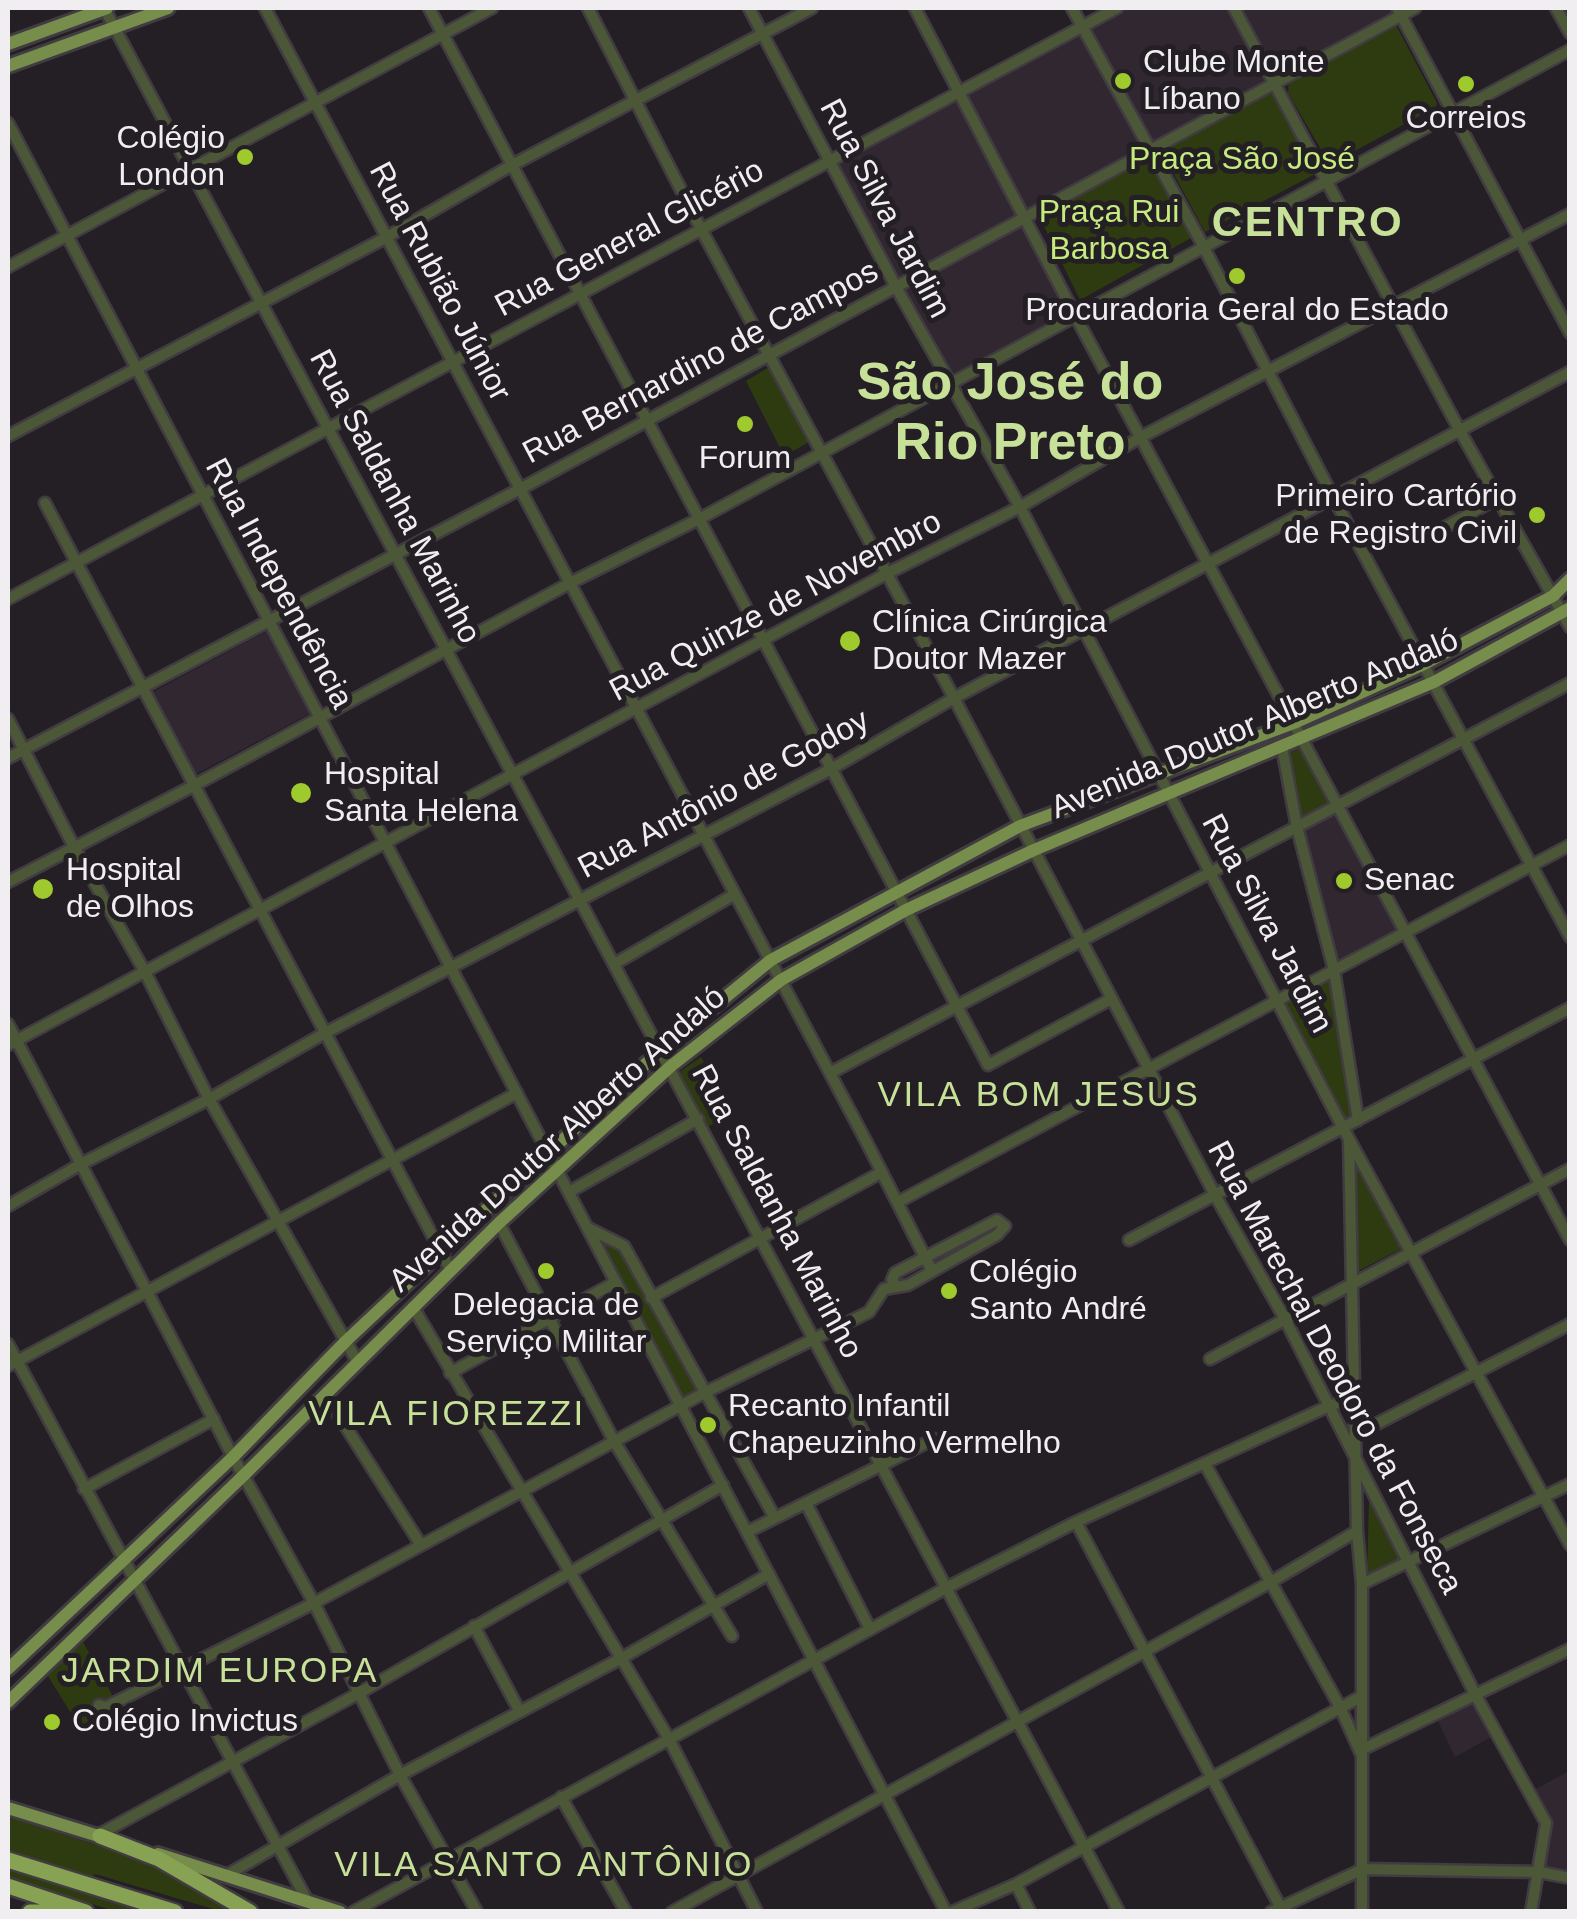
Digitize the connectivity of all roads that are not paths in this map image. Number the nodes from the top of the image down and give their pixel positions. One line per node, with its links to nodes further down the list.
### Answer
1 (105, 8): 17 (street, Rua Saldanha Marinho); 21 (main road)
2 (168, 8): 17 (main road)
3 (265, 8): 27 (street, Rua Rubião Júnior)
4 (429, 8): 20 (street)
5 (492, 8): 20 (street)
6 (588, 8): 26 (street, Rua Marechal Deodoro da Fonseca)
7 (749, 8): 18 (street, Rua Silva Jardim)
8 (812, 8): 18 (street)
9 (915, 8): 25 (street)
10 (1072, 8): 16 (street)
11 (1117, 8): 16 (street, Rua General Glicério)
12 (1234, 8): 24 (street)
13 (1415, 8): 15 (street, Rua Bernardino de Campos)
14 (1556, 8): 19 (street)
15 (1399, 11): 24 (street, Rua Bernardino de Campos); 28 (street)
16 (1082, 26): 25 (street, Rua General Glicério); 31 (street)
17 (115, 29): 23 (main road); 34 (street, Rua Saldanha Marinho)
18 (762, 32): 26 (street); 32 (street, Rua Silva Jardim)
19 (1570, 33)
20 (443, 34): 27 (street); 33 (street)
21 (8, 44)
22 (1570, 50): 28 (street)
23 (8, 66)
24 (1273, 81): 31 (street, Rua Bernardino de Campos); 35 (street)
25 (960, 91): 32 (street, Rua General Glicério); 37 (street)
26 (636, 100): 33 (street); 38 (street, Rua Marechal Deodoro da Fonseca)
27 (315, 102): 34 (street); 40 (street, Rua Rubião Júnior)
28 (1453, 113): 35 (street); 41 (street)
29 (8, 123): 30 (street, Rua Independência)
30 (12, 144): 39 (street, Rua Independência)
31 (1150, 149): 37 (street, Rua Bernardino de Campos); 42 (street)
32 (829, 162): 38 (street, Rua General Glicério); 44 (street, Rua Silva Jardim)
33 (512, 166): 40 (street); 45 (street)
34 (190, 169): 39 (street); 46 (street, Rua Saldanha Marinho)
35 (1327, 180): 42 (street); 47 (street)
36 (1570, 214): 41 (street, Rua Quinze de Novembro)
37 (1025, 218): 44 (street, Rua Bernardino de Campos); 48 (street)
38 (701, 229): 45 (street, Rua General Glicério); 50 (street, Rua Marechal Deodoro da Fonseca)
39 (67, 235): 43 (street); 52 (street, Rua Independência)
40 (387, 238): 46 (street); 51 (street, Rua Rubião Júnior)
41 (1521, 240): 47 (street, Rua Quinze de Novembro); 49 (street)
42 (1204, 248): 48 (street); 53 (street)
43 (8, 267)
44 (896, 287): 50 (street, Rua Bernardino de Campos); 55 (street, Rua Silva Jardim)
45 (580, 294): 51 (street, Rua General Glicério); 56 (street)
46 (262, 302): 52 (street); 57 (street, Rua Saldanha Marinho)
47 (1394, 304): 53 (street, Rua Quinze de Novembro); 58 (street)
48 (1076, 316): 55 (street); 60 (street)
49 (1570, 333)
50 (769, 355): 56 (street, Rua Bernardino de Campos); 61 (street, Rua Marechal Deodoro da Fonseca)
51 (453, 362): 57 (street, Rua General Glicério); 62 (street, Rua Rubião Júnior)
52 (136, 367): 59 (street); 63 (street, Rua Independência)
53 (1269, 372): 60 (street, Rua Quinze de Novembro); 64 (street)
54 (1570, 372): 58 (street, Rua Antônio de Godoy)
55 (950, 384): 61 (street); 67 (street, Rua Silva Jardim)
56 (646, 420): 62 (street, Rua Bernardino de Campos); 68 (street)
57 (329, 428): 63 (street, Rua General Glicério); 70 (street, Rua Saldanha Marinho)
58 (1460, 431): 64 (street, Rua Antônio de Godoy); 65 (street)
59 (8, 436)
60 (1141, 436): 67 (street, Rua Quinze de Novembro); 72 (street)
61 (820, 452): 68 (street); 73 (street, Rua Marechal Deodoro da Fonseca)
62 (520, 488): 70 (street, Rua Bernardino de Campos); 75 (street, Rua Rubião Júnior)
63 (204, 495): 71 (street, Rua General Glicério); 79 (street, Rua Independência)
64 (1333, 496): 72 (street, Rua Antônio de Godoy); 83 (street)
65 (1498, 498): 69 (street); 76 (street)
66 (45, 503): 71 (street)
67 (1020, 506): 73 (street, Rua Quinze de Novembro); 80 (street, Rua Silva Jardim)
68 (699, 519): 75 (street); 81 (street)
69 (1442, 529)
70 (395, 552): 79 (street, Rua Bernardino de Campos); 82 (street, Rua Saldanha Marinho)
71 (76, 563): 77 (street, Rua General Glicério); 86 (street)
72 (1209, 564): 80 (street, Rua Antônio de Godoy); 91 (street)
73 (886, 574): 81 (street, Rua Quinze de Novembro); 87 (street, Rua Marechal Deodoro da Fonseca)
74 (1570, 579): 76 (main road, Avenida Doutor Alberto Andaló)
75 (570, 583): 82 (street); 88 (street, Rua Rubião Júnior)
76 (1553, 596): 78 (street); 83 (main road, Avenida Doutor Alberto Andaló)
77 (8, 599)
78 (1567, 616): 84 (main road, Avenida Doutor Alberto Andaló)
79 (269, 621): 86 (street, Rua Bernardino de Campos); 90 (street, Rua Independência)
80 (1084, 630): 87 (street, Rua Antônio de Godoy); 98 (street, Rua Silva Jardim)
81 (764, 642): 88 (street, Rua Quinze de Novembro); 97 (street)
82 (446, 648): 90 (street); 99 (street, Rua Saldanha Marinho)
83 (1424, 664): 84 (street); 91 (main road, Avenida Doutor Alberto Andaló)
84 (1434, 682): 92 (street); 93 (main road, Avenida Doutor Alberto Andaló)
85 (1570, 683): 92 (street)
86 (144, 688): 95 (street, Rua Bernardino de Campos); 100 (street)
87 (954, 698): 97 (street, Rua Antônio de Godoy); 103 (street, Rua Marechal Deodoro da Fonseca)
88 (638, 710): 99 (street, Rua Quinze de Novembro); 105 (street, Rua Rubião Júnior)
89 (8, 718): 95 (street)
90 (320, 718): 100 (street); 106 (street, Rua Independência)
91 (1294, 723): 93 (street); 98 (main road, Avenida Doutor Alberto Andaló)
92 (1465, 738): 102 (street); 110 (street)
93 (1303, 740): 94 (main road, Avenida Doutor Alberto Andaló); 102 (street)
94 (1282, 747): 101 (main road, Avenida Doutor Alberto Andaló); 104 (street)
95 (24, 750): 96 (street, Rua Bernardino de Campos); 108 (street)
96 (8, 758)
97 (831, 769): 105 (street, Rua Antônio de Godoy); 113 (street)
98 (1159, 773): 101 (street, Rua Silva Jardim); 103 (main road, Avenida Doutor Alberto Andaló)
99 (514, 774): 106 (street, Rua Quinze de Novembro); 115 (street, Rua Saldanha Marinho)
100 (193, 786): 108 (street); 116 (street)
101 (1168, 793): 109 (main road, Avenida Doutor Alberto Andaló); 111 (street, Rua Silva Jardim)
102 (1338, 805): 104 (street); 118 (street)
103 (1020, 826): 109 (street, Rua Marechal Deodoro da Fonseca); 113 (main road, Avenida Doutor Alberto Andaló)
104 (1297, 827): 111 (street); 124 (street)
105 (704, 834): 114 (street, Rua Rubião Júnior); 115 (street, Rua Antônio de Godoy)
106 (386, 843): 116 (street, Rua Quinze de Novembro); 123 (street, Rua Independência)
107 (1570, 845): 110 (street)
108 (74, 847): 112 (street); 125 (street)
109 (1034, 850): 117 (main road, Avenida Doutor Alberto Andaló); 120 (street, Rua Marechal Deodoro da Fonseca)
110 (1531, 866): 118 (street); 119 (street)
111 (1212, 872): 120 (street); 128 (street, Rua Silva Jardim)
112 (8, 882)
113 (896, 892): 117 (street); 121 (main road, Avenida Doutor Alberto Andaló)
114 (736, 894): 121 (street, Rua Rubião Júnior); 122 (street)
115 (581, 898): 122 (street, Rua Saldanha Marinho); 123 (street, Rua Antônio de Godoy)
116 (262, 910): 125 (street, Rua Quinze de Novembro); 132 (street)
117 (906, 910): 126 (main road, Avenida Doutor Alberto Andaló); 129 (street)
118 (1405, 933): 124 (street); 135 (street)
119 (1570, 936)
120 (1081, 940): 127 (street, Rua Marechal Deodoro da Fonseca); 129 (street)
121 (771, 960): 126 (street, Rua Rubião Júnior); 134 (main road, Avenida Doutor Alberto Andaló)
122 (616, 963): 134 (street, Rua Saldanha Marinho)
123 (452, 968): 132 (street, Rua Antônio de Godoy); 139 (street, Rua Independência)
124 (1334, 970): 128 (street); 142 (street)
125 (145, 972): 133 (street, Rua Quinze de Novembro); 140 (street)
126 (781, 980): 136 (main road, Avenida Doutor Alberto Andaló); 138 (street, Rua Rubião Júnior)
127 (1111, 999): 129 (street); 137 (street, Rua Marechal Deodoro da Fonseca)
128 (1279, 1000): 137 (street); 143 (street, Rua Silva Jardim)
129 (956, 1006): 138 (street)
130 (1570, 1008): 135 (street)
131 (8, 1024): 133 (street)
132 (325, 1033): 140 (street, Rua Antônio de Godoy); 145 (street)
133 (12, 1043): 146 (street)
134 (662, 1050): 136 (street, Rua Saldanha Marinho); 144 (main road, Avenida Doutor Alberto Andaló)
135 (1473, 1059): 142 (street); 150 (street)
136 (671, 1066): 141 (street, Rua Saldanha Marinho); 147 (main road, Avenida Doutor Alberto Andaló)
137 (1150, 1068): 152 (street, Rua Marechal Deodoro da Fonseca); 153 (street)
138 (830, 1073): 149 (street, Rua Rubião Júnior)
139 (517, 1093): 144 (street, Rua Independência); 145 (street)
140 (209, 1099): 146 (street, Rua Antônio de Godoy); 155 (street)
141 (698, 1118): 151 (street); 159 (street, Rua Saldanha Marinho)
142 (1358, 1120): 143 (street)
143 (1346, 1133): 152 (street); 165 (street, Rua Silva Jardim); 171 (street)
144 (550, 1152): 147 (street, Rua Independência); 164 (main road, Avenida Doutor Alberto Andaló)
145 (392, 1160): 155 (street); 164 (street)
146 (81, 1164): 154 (street, Rua Antônio de Godoy); 173 (street)
147 (557, 1169): 151 (street, Rua Independência); 156 (main road, Avenida Doutor Alberto Andaló)
148 (1570, 1169): 150 (street)
149 (882, 1172): 153 (street, Rua Rubião Júnior); 159 (street)
150 (1540, 1184): 161 (street); 165 (street)
151 (569, 1192): 157 (street, Rua Independência)
152 (1214, 1195): 160 (street); 177 (street, Rua Marechal Deodoro da Fonseca)
153 (898, 1202): 166 (street, Rua Rubião Júnior)
154 (8, 1206)
155 (278, 1221): 173 (street); 180 (street)
156 (499, 1223): 168 (main road, Avenida Doutor Alberto Andaló); 176 (street)
157 (588, 1227): 170 (street, Rua Independência); 174 (street, Rua Independência)
158 (967, 1236): 162 (street); 162 (street); 163 (street)
159 (761, 1238): 174 (street); 179 (street, Rua Saldanha Marinho)
160 (1129, 1240)
161 (1570, 1240)
162 (972, 1249): 167 (street)
163 (943, 1250): 166 (street); 167 (street)
164 (440, 1252): 168 (street); 180 (main road, Avenida Doutor Alberto Andaló)
165 (1413, 1252): 171 (street); 185 (street, Rua Silva Jardim)
166 (926, 1258): 169 (street, Rua Rubião Júnior); 172 (street)
167 (949, 1261): 169 (street)
168 (450, 1269): 175 (main road, Avenida Doutor Alberto Andaló)
169 (932, 1270): 172 (street)
170 (616, 1282): 176 (street); 190 (street, Rua Independência)
171 (1351, 1284): 177 (street); 189 (street)
172 (895, 1286): 179 (street)
173 (147, 1291): 184 (street); 192 (street)
174 (650, 1298): 187 (street, Rua Independência)
175 (413, 1307): 183 (main road, Avenida Doutor Alberto Andaló); 186 (street)
176 (549, 1318): 186 (street); 195 (street)
177 (1285, 1319): 182 (street); 191 (street, Rua Marechal Deodoro da Fonseca)
178 (1570, 1324): 185 (street)
179 (814, 1338): 187 (street); 198 (street, Rua Saldanha Marinho)
180 (346, 1341): 183 (street); 197 (main road, Avenida Doutor Alberto Andaló)
181 (8, 1344): 184 (street)
182 (1210, 1359)
183 (357, 1361): 188 (main road, Avenida Doutor Alberto Andaló)
184 (12, 1363): 203 (street)
185 (1477, 1372): 193 (street); 205 (street, Rua Silva Jardim)
186 (450, 1373): 204 (street)
187 (706, 1392): 190 (street); 207 (street, Rua Independência)
188 (324, 1394): 200 (main road, Avenida Doutor Alberto Andaló); 213 (street)
189 (1355, 1398): 191 (street); 193 (street)
190 (681, 1406): 195 (street); 202 (street, Rua Independência)
191 (1330, 1406): 196 (street, Rua Marechal Deodoro da Fonseca); 199 (street)
192 (214, 1420): 197 (street); 203 (street)
193 (1355, 1435): 196 (street)
194 (934, 1439): 198 (street)
195 (614, 1442): 204 (street); 208 (street)
196 (1355, 1454): 210 (street); 215 (street, Rua Marechal Deodoro da Fonseca)
197 (233, 1457): 200 (street); 214 (main road, Avenida Doutor Alberto Andaló)
198 (880, 1464): 206 (street); 221 (street, Rua Saldanha Marinho)
199 (1205, 1464): 209 (street); 219 (street)
200 (244, 1475): 218 (main road, Avenida Doutor Alberto Andaló); 222 (street)
201 (1570, 1484): 205 (street)
202 (723, 1485): 208 (street); 211 (street, Rua Independência)
203 (84, 1489): 214 (street)
204 (520, 1492): 213 (street); 216 (street)
205 (1544, 1498): 212 (street, Rua Silva Jardim); 215 (street)
206 (806, 1502): 207 (street); 225 (street)
207 (775, 1518): 211 (street)
208 (662, 1520): 216 (street); 223 (street)
209 (1076, 1522): 221 (street); 228 (street)
210 (1356, 1531): 219 (street); 220 (street)
211 (747, 1532): 217 (street, Rua Independência)
212 (1570, 1545)
213 (421, 1546): 222 (street)
214 (124, 1559): 218 (street); 231 (main road, Avenida Doutor Alberto Andaló)
215 (1409, 1562): 220 (street); 235 (street, Rua Marechal Deodoro da Fonseca)
216 (568, 1572): 224 (street); 229 (street)
217 (769, 1574): 223 (street); 230 (street, Rua Independência)
218 (135, 1580): 232 (street); 236 (main road, Avenida Doutor Alberto Andaló)
219 (1269, 1583): 228 (street); 238 (street)
220 (1362, 1584): 234 (street)
221 (946, 1588): 225 (street); 240 (street, Rua Saldanha Marinho)
222 (314, 1603): 232 (street); 233 (street)
223 (712, 1604): 226 (street); 229 (street)
224 (474, 1626): 233 (street); 239 (street)
225 (870, 1630): 230 (street)
226 (732, 1636)
227 (1570, 1649): 235 (street)
228 (1143, 1651): 240 (street); 245 (street)
229 (620, 1659): 239 (street); 241 (street)
230 (815, 1661): 241 (street); 246 (street, Rua Independência)
231 (9, 1664)
232 (185, 1668): 237 (street); 243 (street)
233 (360, 1692): 243 (street); 244 (street)
234 (1362, 1696): 238 (street); 242 (street)
235 (1476, 1696): 242 (street); 255 (street, Rua Marechal Deodoro da Fonseca)
236 (8, 1702)
237 (106, 1707)
238 (1340, 1707): 242 (street); 245 (street)
239 (520, 1712): 244 (street)
240 (1018, 1722): 246 (street); 251 (street, Rua Saldanha Marinho)
241 (669, 1739): 247 (street); 257 (street)
242 (1363, 1753): 254 (street)
243 (234, 1762): 249 (street); 250 (street)
244 (400, 1775): 250 (street); 253 (street)
245 (1212, 1778): 251 (street); 262 (street)
246 (884, 1793): 257 (street); 274 (street, Rua Independência)
247 (560, 1797): 253 (street); 271 (street)
248 (8, 1808): 249 (main road)
249 (99, 1836): 256 (main road); 267 (highway)
250 (278, 1846): 256 (street); 261 (street)
251 (1084, 1847): 259 (street); 276 (street, Rua Saldanha Marinho)
252 (8, 1860): 266 (highway)
253 (447, 1861): 269 (street); 270 (street)
254 (1363, 1869): 255 (street); 262 (street); 277 (street)
255 (1538, 1872): 258 (street); 278 (street, Rua Marechal Deodoro da Fonseca)
256 (227, 1875): 261 (main road)
257 (738, 1875): 272 (street); 273 (street)
258 (1570, 1878)
259 (1016, 1884): 274 (street); 275 (street)
260 (8, 1886): 265 (highway)
261 (308, 1902): 268 (main road)
262 (1278, 1910)
263 (30, 1912): 264 (highway)
264 (53, 1912)
265 (86, 1912)
266 (175, 1912)
267 (250, 1912)
268 (340, 1912)
269 (353, 1912)
270 (477, 1912)
271 (626, 1912)
272 (672, 1912)
273 (757, 1912)
274 (949, 1912)
275 (1030, 1912)
276 (1119, 1912)
277 (1362, 1912)
278 (1532, 1912)

